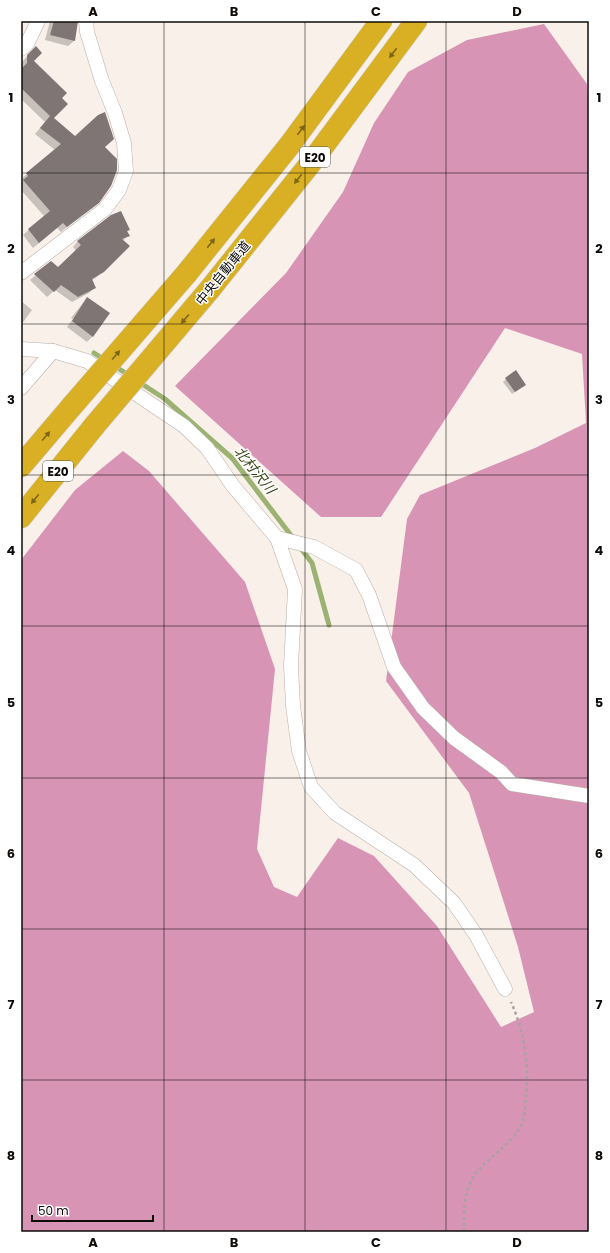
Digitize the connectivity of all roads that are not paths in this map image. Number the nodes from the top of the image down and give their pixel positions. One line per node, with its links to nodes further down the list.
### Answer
1 (38, 21): 5 (street)
2 (86, 21): 6 (street)
3 (381, 21): 10 (highway, E20, one-way to 3, bridge)
4 (416, 21): 11 (highway, 中央自動車道 / E20, one-way to 11, bridge)
5 (21, 50)
6 (21, 273)
7 (21, 349): 8 (street)
8 (53, 351): 9 (street); 12 (street)
9 (21, 388)
10 (21, 466)
11 (21, 517)
12 (277, 538): 13 (street); 14 (street)
13 (589, 796)
14 (505, 989)

